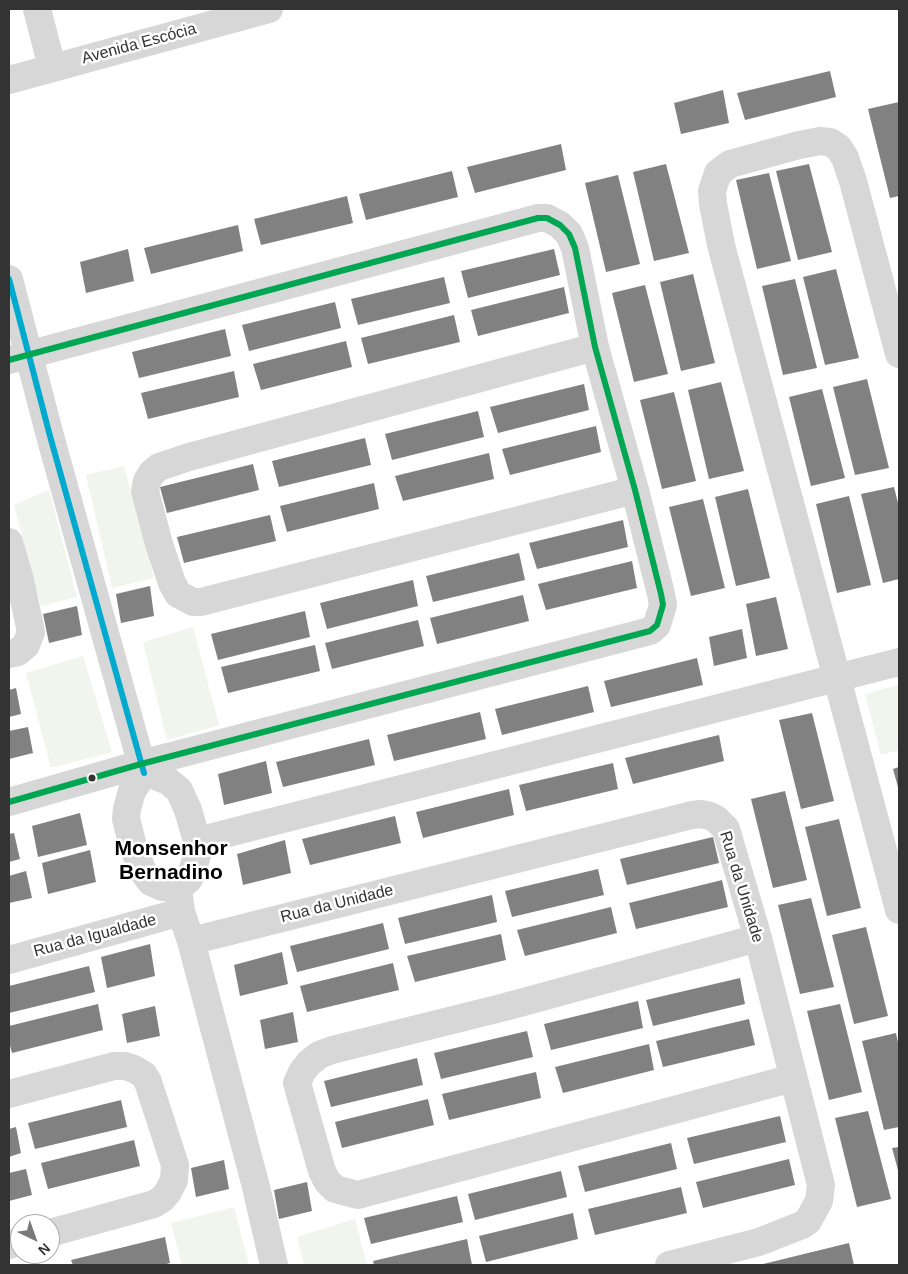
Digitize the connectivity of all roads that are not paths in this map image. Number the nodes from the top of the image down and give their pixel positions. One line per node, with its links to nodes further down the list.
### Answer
1 (37, 9): 3 (street)
2 (270, 9): 3 (street, Avenida Escócia)
3 (52, 67): 4 (street, Avenida Escócia)
4 (9, 80)
5 (9, 279): 8 (street)
6 (595, 347): 8 (street); 9 (street); 9 (street)
7 (899, 354): 13 (street)
8 (19, 357): 14 (street)
9 (635, 490): 14 (street)
10 (9, 542): 11 (street)
11 (9, 654)
12 (899, 662): 13 (street)
13 (837, 679): 16 (street); 18 (street)
14 (142, 769): 15 (street); 16 (street); 17 (street)
15 (9, 802)
16 (197, 841): 17 (street)
17 (179, 900): 20 (street); 21 (street, Rua da Igualdade)
18 (899, 910)
19 (758, 938): 20 (street, Rua da Unidade); 22 (street, Rua da Unidade); 22 (street)
20 (191, 941): 25 (street)
21 (9, 960)
22 (793, 1078): 26 (street, Rua da Unidade)
23 (9, 1094): 24 (street)
24 (60, 1230)
25 (274, 1265)
26 (669, 1265)

